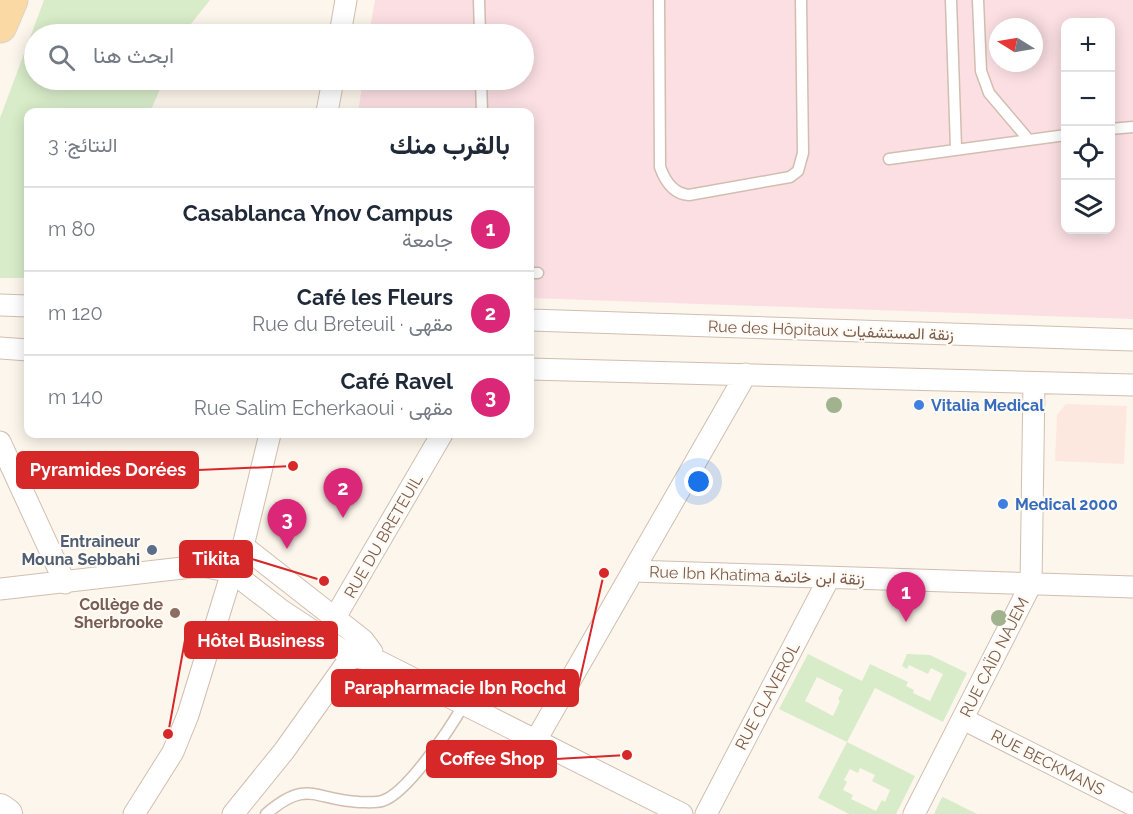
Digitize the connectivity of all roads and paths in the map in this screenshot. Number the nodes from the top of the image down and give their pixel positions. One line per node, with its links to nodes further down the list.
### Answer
1 (11, 0): 10 (main road)
2 (346, 0): 8 (street)
3 (478, 0): 9 (lane)
4 (659, 0): 5 (lane)
5 (801, 0)
6 (951, 0): 19 (lane)
7 (978, 0): 18 (lane)
8 (342, 24)
9 (479, 24)
10 (0, 26)
11 (331, 90): 13 (street)
12 (481, 90): 14 (lane)
13 (328, 108)
14 (482, 108)
15 (1133, 127): 16 (lane)
16 (1115, 129)
17 (1061, 135): 18 (lane)
18 (1028, 139): 19 (lane)
19 (956, 148): 20 (lane)
20 (889, 159)
21 (0, 305): 22 (street)
22 (24, 306)
23 (534, 320): 24 (street, Rue des Hôpitaux زنقة المستشفيات)
24 (1133, 340)
25 (0, 348): 26 (street)
26 (24, 350)
27 (534, 369): 28 (street)
28 (746, 374): 29 (street); 35 (street)
29 (1034, 383): 30 (street); 39 (street, RUE CAÏD NAJEM)
30 (1133, 385)
31 (269, 438): 34 (street)
32 (440, 438): 42 (street, RUE DU BRETEUIL)
33 (0, 442): 38 (street)
34 (243, 546): 36 (street); 42 (street)
35 (633, 571): 37 (street, Rue Ibn Khatima زنقة ابن خاتمة); 47 (street)
36 (232, 572): 38 (street); 43 (street); 52 (street)
37 (829, 578): 39 (street, Rue Ibn Khatima زنقة ابن خاتمة); 55 (street, RUE CLAVEROL)
38 (65, 583): 41 (street)
39 (1031, 584): 40 (street, Rue Ibn Khatima زنقة ابن خاتمة); 46 (street, RUE CAÏD NAJEM)
40 (1133, 587)
41 (0, 589)
42 (335, 619): 43 (street, RUE DU BRETEUIL); 44 (street)
43 (323, 638): 44 (street)
44 (357, 648): 45 (street); 53 (street)
45 (464, 704): 47 (street); 54 (lane)
46 (963, 719): 48 (street, RUE BECKMANS); 56 (street, RUE CAÏD NAJEM)
47 (536, 740): 50 (street)
48 (1133, 805)
49 (0, 809): 51 (main road)
50 (675, 812)
51 (7, 814)
52 (134, 814)
53 (233, 814)
54 (266, 814)
55 (706, 814)
56 (914, 814)

